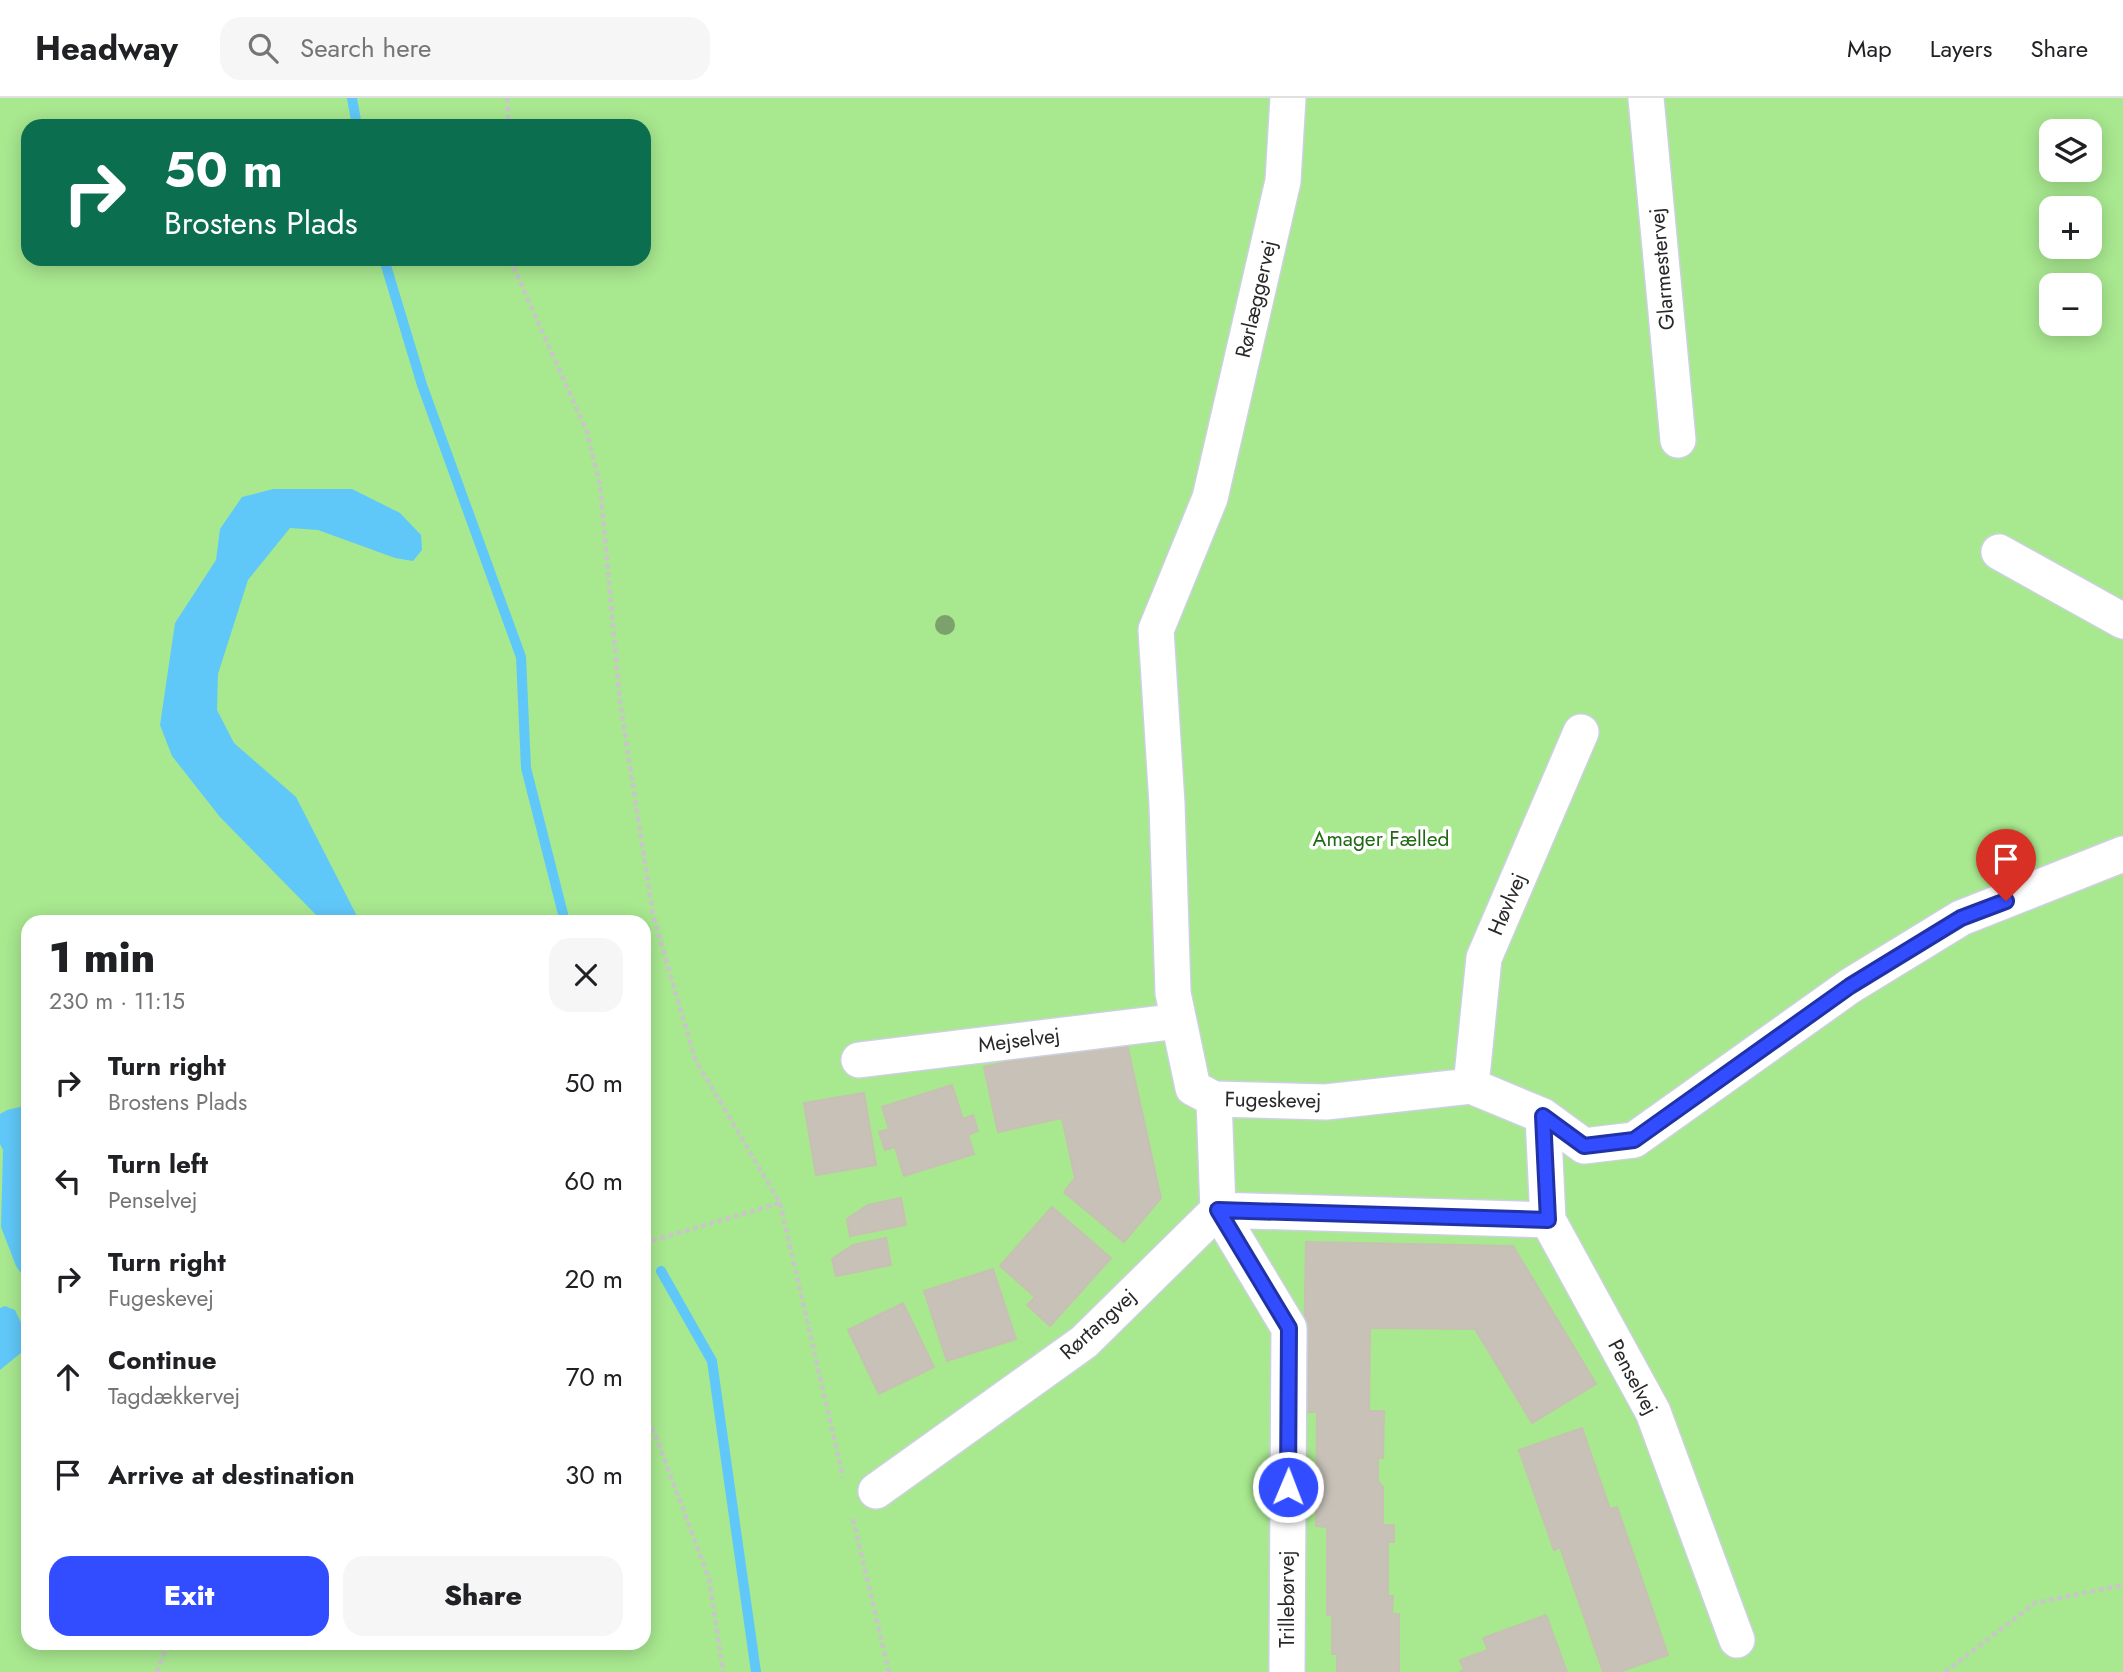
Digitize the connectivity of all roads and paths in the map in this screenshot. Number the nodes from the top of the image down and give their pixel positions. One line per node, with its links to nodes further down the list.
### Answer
1 (507, 98): 4 (path)
2 (1288, 98): 7 (street, Rørlæggervej)
3 (1646, 98): 6 (street, Glarmestervej)
4 (508, 119)
5 (513, 266): 17 (path)
6 (1678, 440)
7 (1210, 498): 12 (street, Fugeskevej)
8 (1999, 552): 9 (street)
9 (2123, 621)
10 (1581, 732): 14 (street, Høvlvej)
11 (2123, 854): 16 (street, Fugeskevej)
12 (1179, 1021): 13 (street, Mejselvej); 15 (street, Fugeskevej)
13 (859, 1060)
14 (1471, 1086): 15 (street, Fugeskevej); 16 (street, Fugeskevej)
15 (1214, 1098): 18 (street)
16 (1543, 1116): 19 (street, Penselvej)
17 (780, 1203): 20 (path); 22 (path)
18 (1218, 1210): 19 (street); 22 (street, Rørtangvej); 29 (street, Trillebørvej)
19 (1548, 1220): 24 (street, Penselvej)
20 (651, 1241)
21 (651, 1427): 27 (path)
22 (858, 1495): 28 (path)
23 (2123, 1586): 30 (path)
24 (1737, 1640)
25 (165, 1650): 26 (path)
26 (157, 1672)
27 (723, 1672)
28 (889, 1672)
29 (1287, 1672)
30 (1945, 1672)

